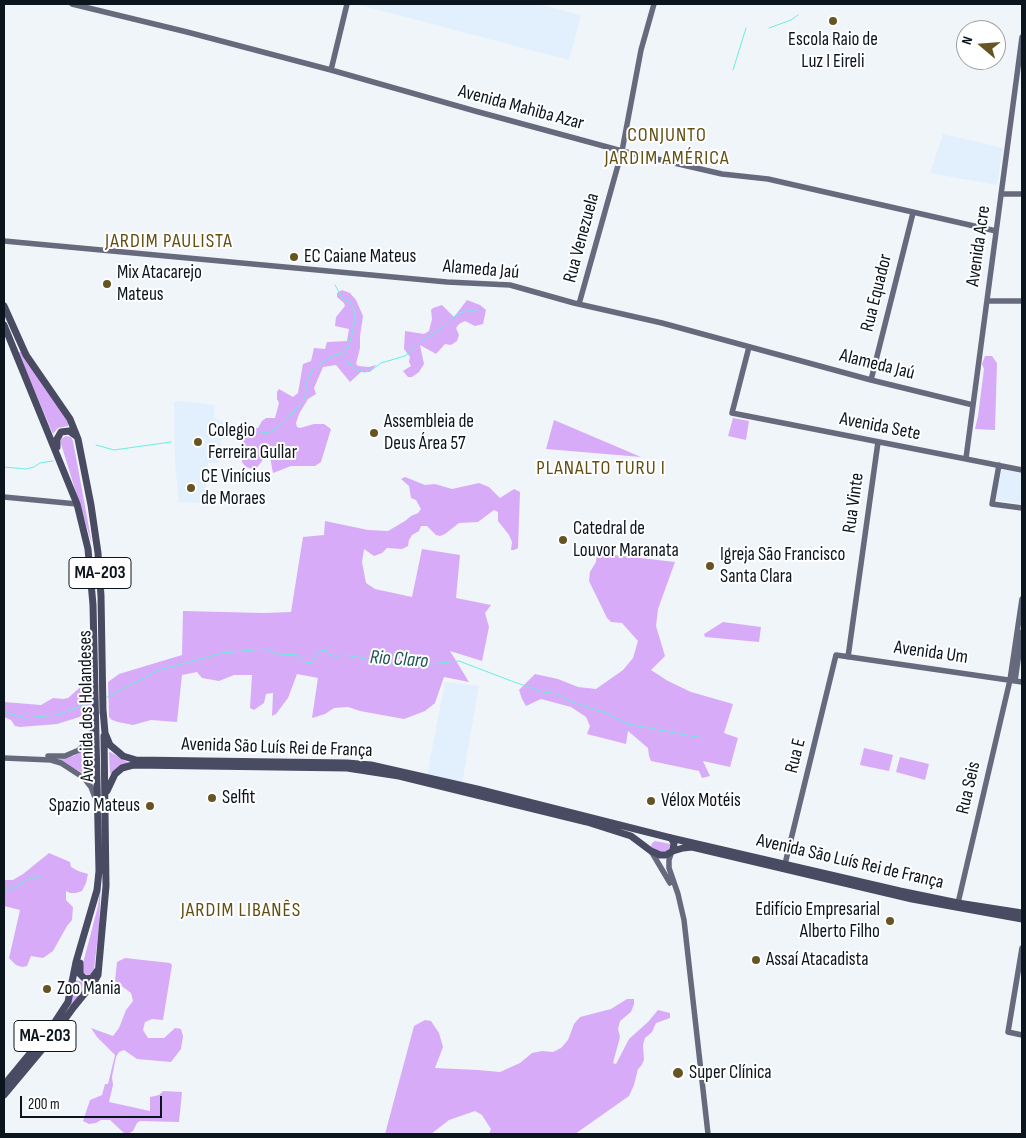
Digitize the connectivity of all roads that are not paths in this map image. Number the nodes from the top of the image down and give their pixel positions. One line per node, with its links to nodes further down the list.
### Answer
1 (72, 4): 5 (street, Avenida Mahiba Azar)
2 (347, 4): 5 (street)
3 (654, 4): 6 (street, Rua Venezuela)
4 (1022, 38): 7 (street, Avenida Acre)
5 (331, 70): 6 (street, Avenida Mahiba Azar)
6 (622, 151): 9 (street, Avenida Mahiba Azar); 14 (street, Rua Venezuela)
7 (1001, 194): 8 (street); 10 (street, Avenida Acre)
8 (1022, 194)
9 (913, 213): 10 (street, Avenida Mahiba Azar); 18 (street, Rua Equador)
10 (996, 231): 12 (street, Avenida Acre)
11 (4, 241): 14 (street, Alameda Jaú)
12 (987, 301): 13 (street); 19 (street, Avenida Acre)
13 (1022, 301)
14 (580, 304): 17 (street, Alameda Jaú)
15 (4, 306): 20 (main road, Avenida dos Holandeses / MA-203)
16 (4, 325): 23 (main road, Avenida dos Holandeses / MA-203)
17 (749, 347): 18 (street, Alameda Jaú); 21 (street, Avenida Sete)
18 (871, 380): 19 (street, Alameda Jaú)
19 (973, 405): 22 (street, Avenida Acre)
20 (78, 439): 23 (main road); 35 (main road, Avenida dos Holandeses / MA-203)
21 (878, 442): 22 (street, Avenida Sete); 32 (street, Rua Vinte)
22 (966, 458): 24 (street, Avenida Sete)
23 (60, 459): 27 (main road, Avenida dos Holandeses / MA-203)
24 (999, 465): 25 (street, Avenida Sete); 28 (street)
25 (1022, 470)
26 (4, 497): 27 (street)
27 (77, 504): 36 (main road, Avenida dos Holandeses / MA-203)
28 (1022, 508)
29 (1022, 599): 33 (street)
30 (1022, 632): 33 (street)
31 (836, 655): 32 (street, Avenida Um); 44 (street, Rua E)
32 (848, 657): 33 (street, Avenida Um)
33 (1013, 680): 34 (street, Avenida Um); 46 (street, Rua Seis)
34 (1022, 682)
35 (103, 710): 38 (main road, Avenida dos Holandeses / MA-203); 40 (main road, Avenida São Luís Rei de França)
36 (96, 715): 37 (street); 39 (main road, Avenida dos Holandeses / MA-203)
37 (4, 756): 39 (street)
38 (105, 801): 42 (main road, Avenida São Luís Rei de França); 50 (main road, Avenida dos Holandeses / MA-203)
39 (98, 809): 45 (main road, Avenida dos Holandeses / MA-203)
40 (656, 834): 41 (main road); 42 (main road)
41 (671, 838): 43 (main road); 44 (main road, Avenida São Luís Rei de França)
42 (650, 850): 43 (main road); 51 (street)
43 (672, 851): 48 (main road, Avenida São Luís Rei de França); 51 (street)
44 (785, 864): 46 (main road, Avenida São Luís Rei de França)
45 (96, 890): 50 (main road); 53 (main road, Avenida dos Holandeses / MA-203)
46 (958, 903): 47 (main road, Avenida São Luís Rei de França)
47 (1022, 913)
48 (1022, 919)
49 (1022, 948): 52 (street)
50 (100, 963): 54 (main road, Avenida dos Holandeses / MA-203)
51 (696, 1025): 55 (street)
52 (1022, 1035)
53 (4, 1085)
54 (4, 1095)
55 (708, 1134)

